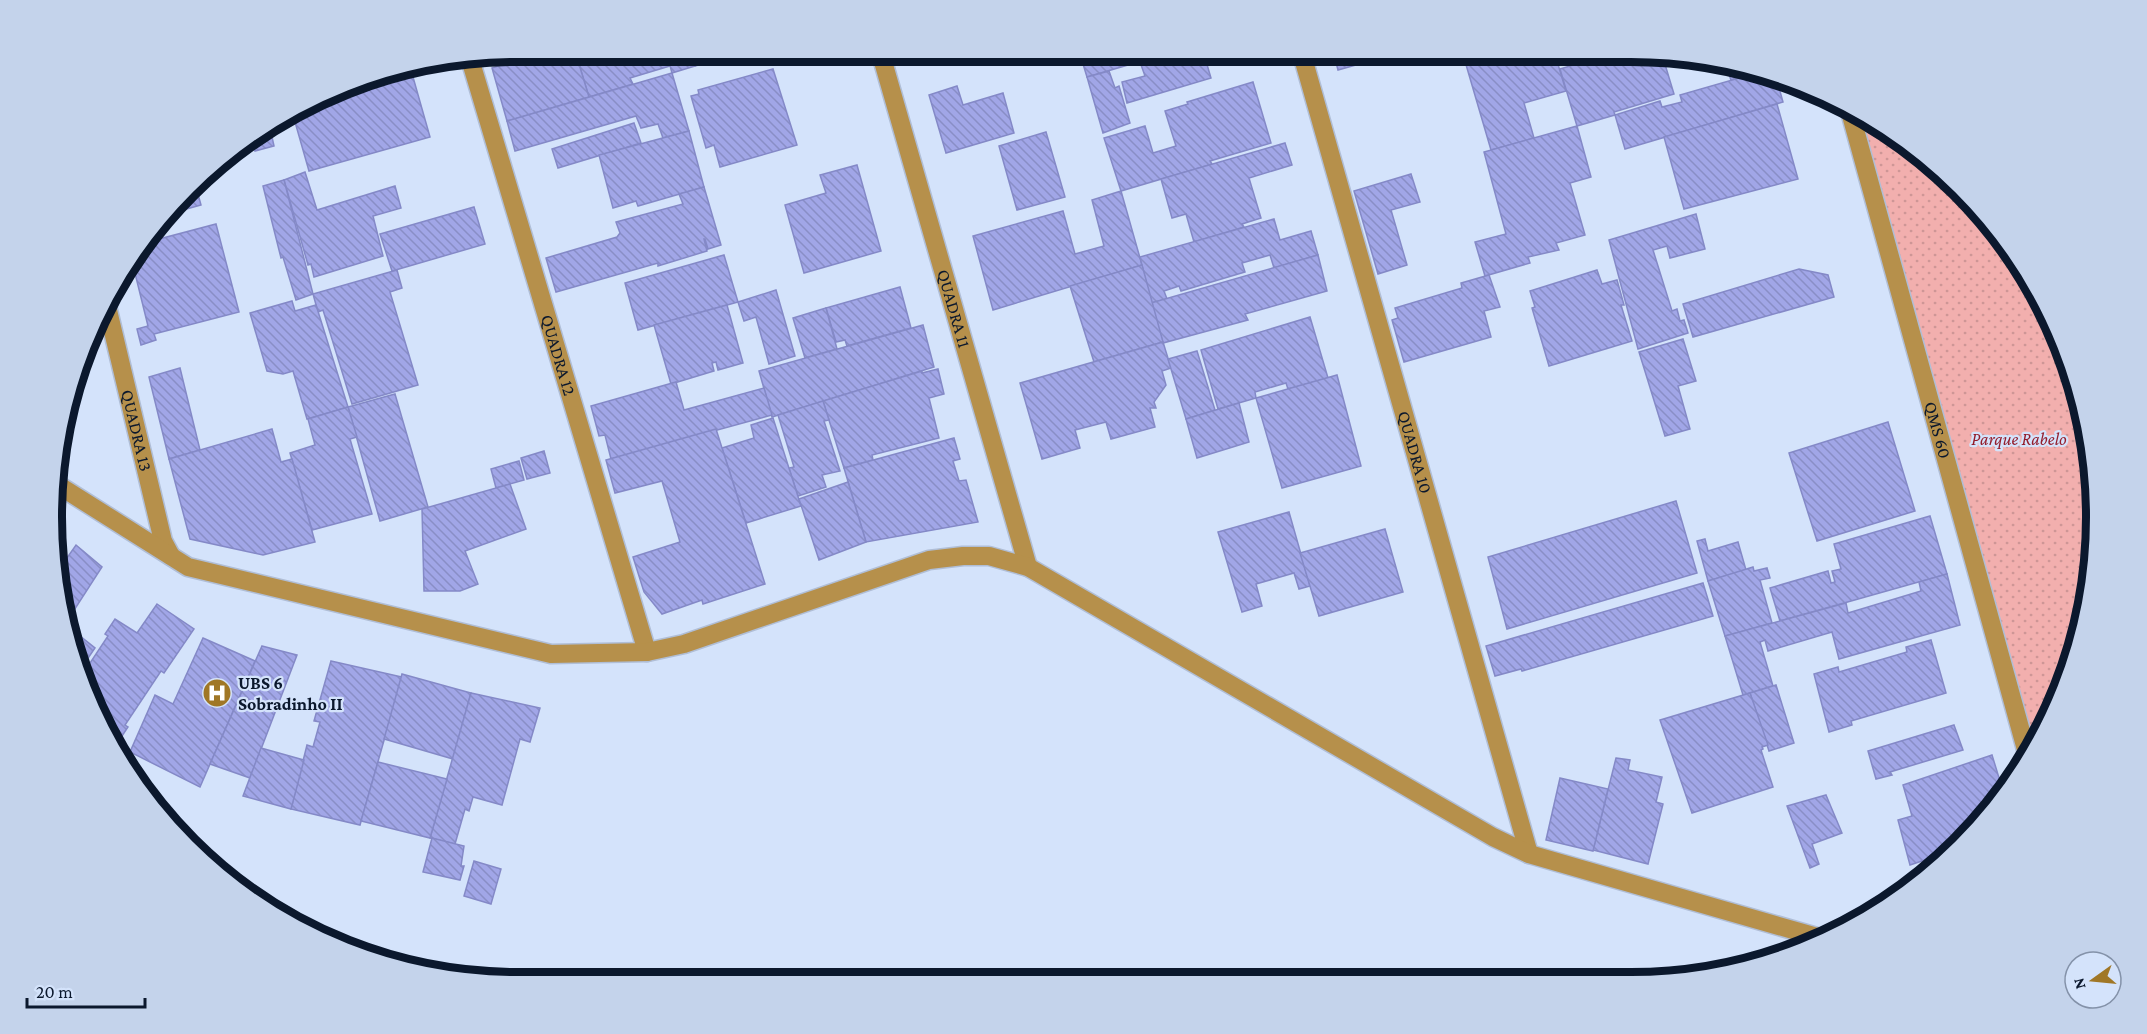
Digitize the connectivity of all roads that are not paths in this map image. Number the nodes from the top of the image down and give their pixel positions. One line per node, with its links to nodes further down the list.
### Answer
1 (883, 62): 8 (street, QUADRA 11)
2 (1304, 62): 11 (street, QUADRA 10)
3 (471, 64): 9 (street, QUADRA 12)
4 (1852, 120): 10 (street, QMS 60)
5 (109, 314): 7 (street, QUADRA 13)
6 (62, 488): 7 (street)
7 (172, 557): 9 (street)
8 (1028, 567): 9 (street); 11 (street)
9 (647, 652)
10 (2025, 744)
11 (1529, 855): 12 (street)
12 (1810, 935)

